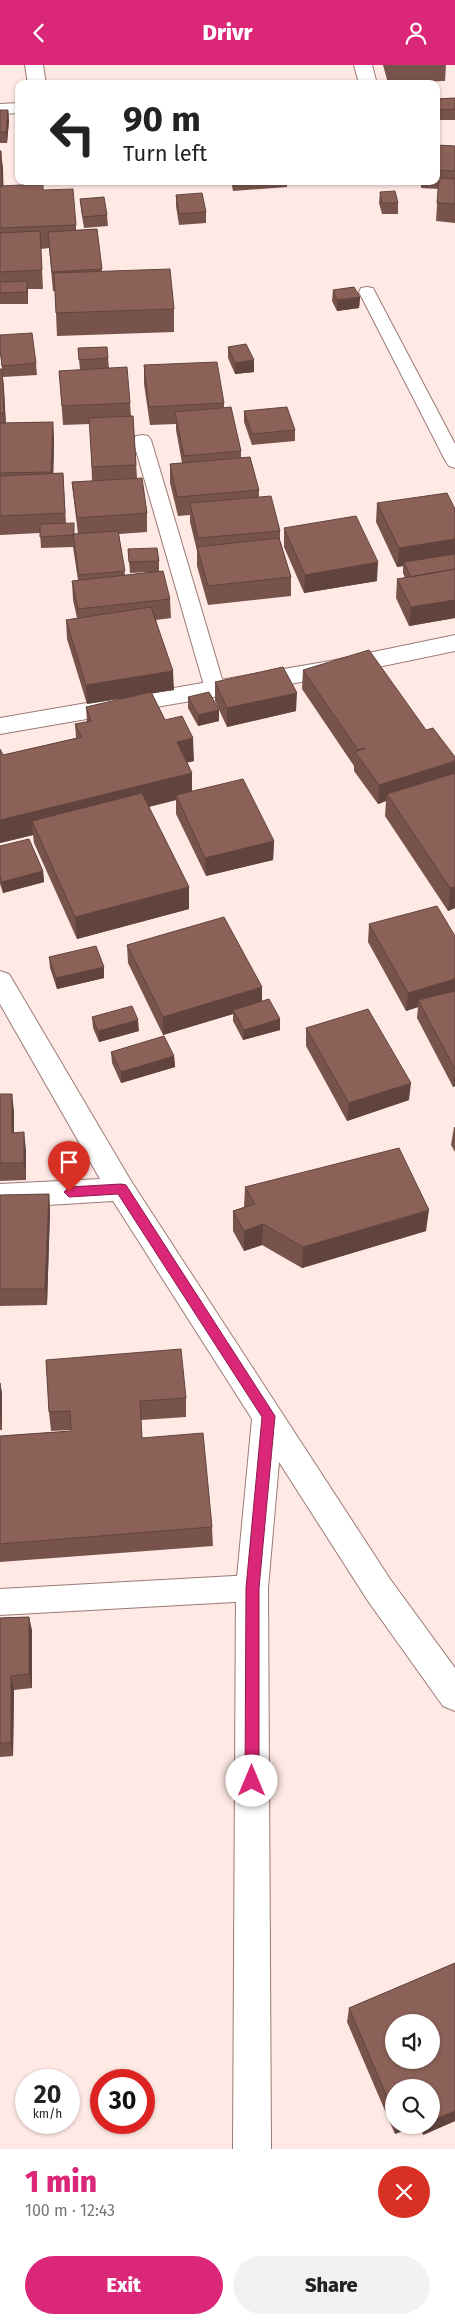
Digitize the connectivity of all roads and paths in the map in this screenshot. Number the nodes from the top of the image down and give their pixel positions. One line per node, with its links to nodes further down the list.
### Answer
1 (34, 65): 3 (street)
2 (363, 65): 4 (street)
3 (36, 80)
4 (367, 80)
5 (15, 108): 6 (street)
6 (0, 109)
7 (366, 292): 9 (lane)
8 (142, 439): 11 (lane)
9 (455, 462)
10 (455, 643): 11 (street)
11 (215, 689): 12 (street)
12 (0, 727)
13 (0, 981): 14 (street)
14 (121, 1189): 15 (street); 16 (street)
15 (0, 1196)
16 (268, 1416): 17 (street); 19 (street)
17 (252, 1588): 18 (lane); 20 (street)
18 (0, 1602)
19 (455, 1695)
20 (252, 2149)

